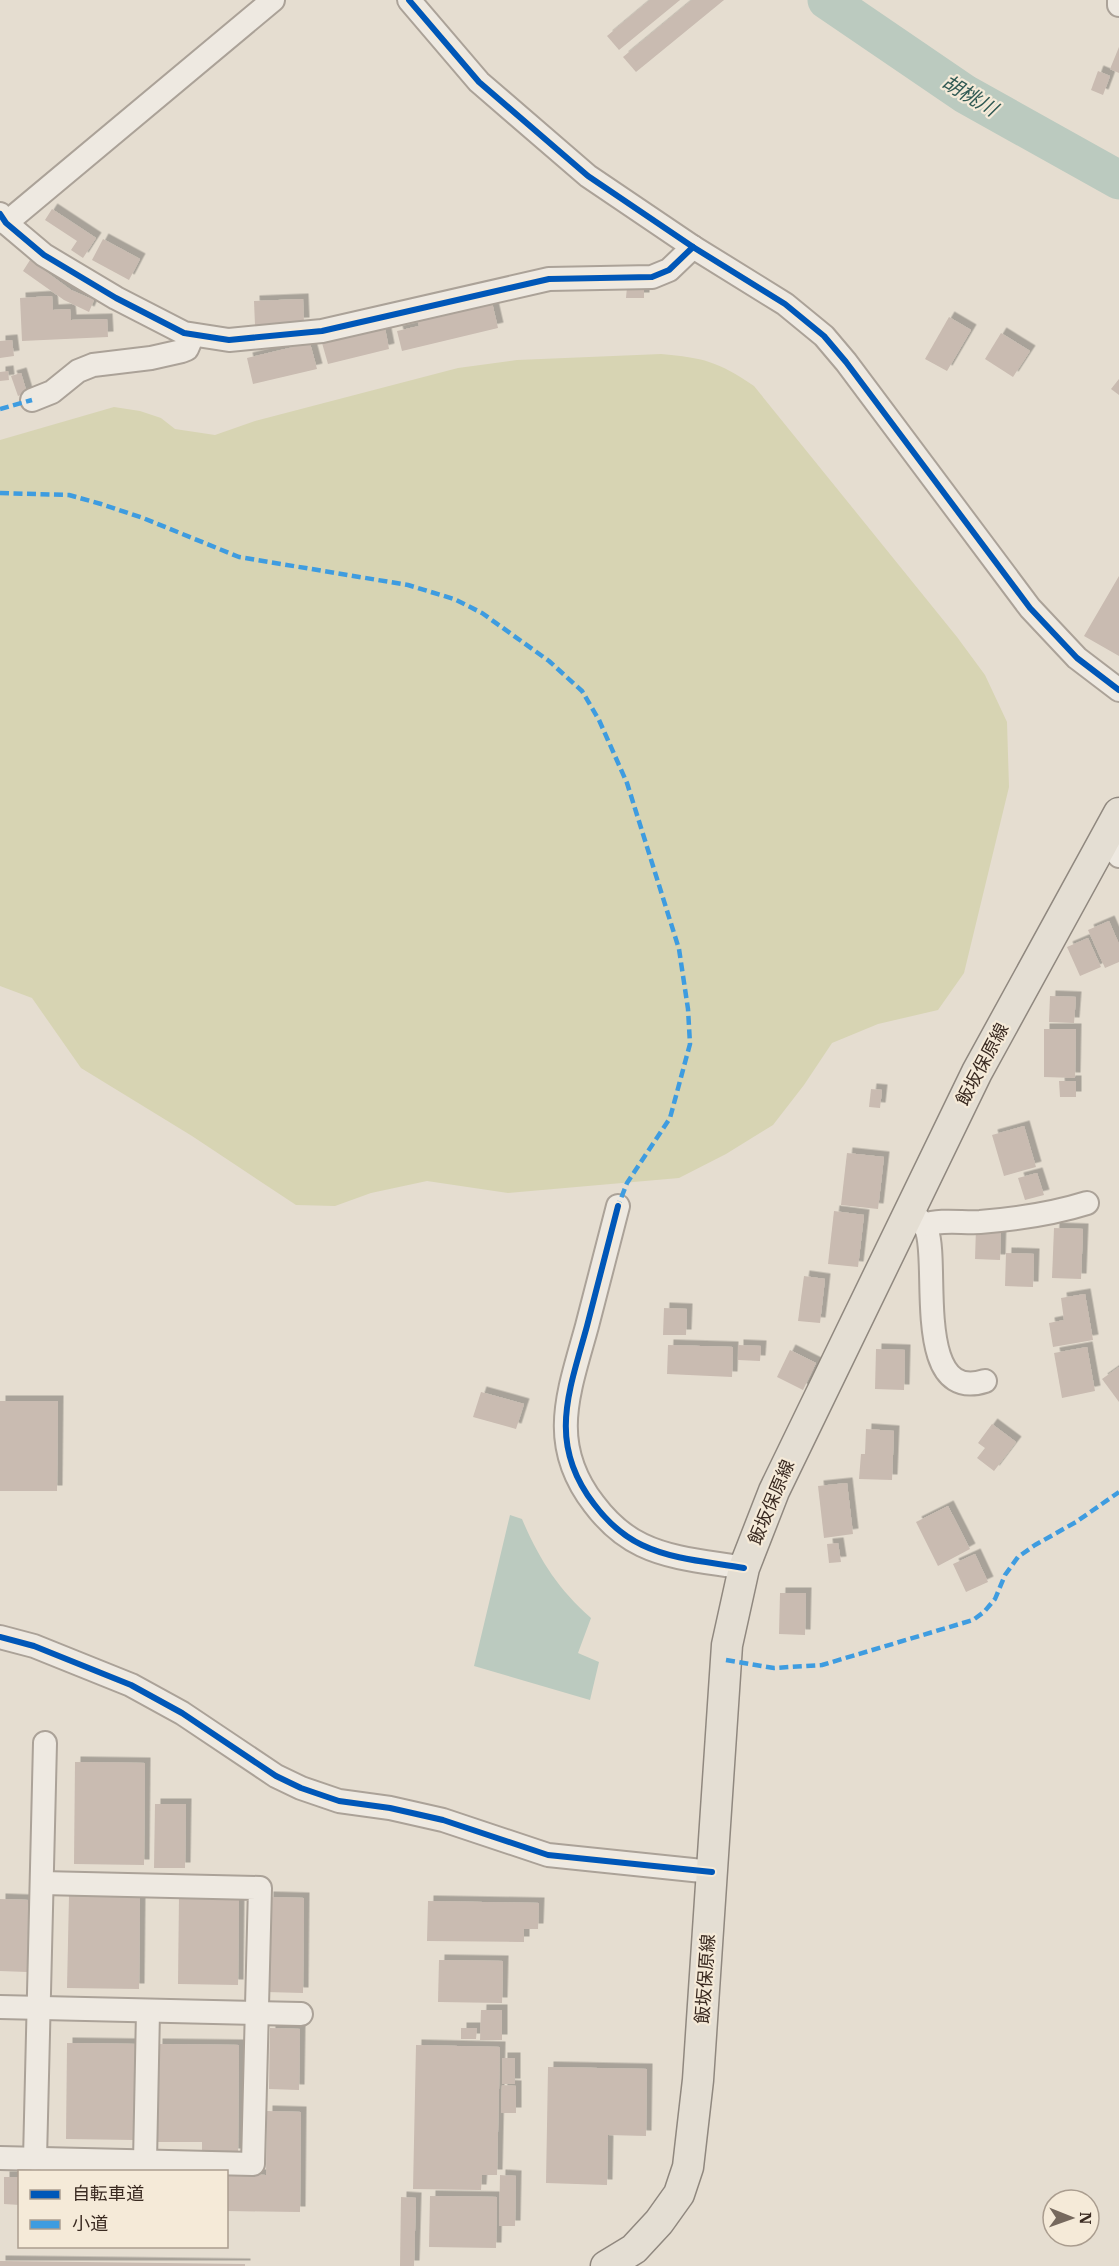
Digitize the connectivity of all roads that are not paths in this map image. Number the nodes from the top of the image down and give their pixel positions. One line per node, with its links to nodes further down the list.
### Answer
1 (273, 0): 3 (street)
2 (409, 0): 4 (street)
3 (2, 219): 5 (street)
4 (693, 248): 5 (street); 7 (street)
5 (193, 335): 6 (street)
6 (32, 400)
7 (1119, 690)
8 (1114, 836): 11 (main road, 飯坂保原線)
9 (1087, 1203): 11 (street)
10 (618, 1206): 13 (street)
11 (916, 1218): 12 (street); 13 (main road, 飯坂保原線)
12 (985, 1381)
13 (744, 1568): 16 (main road, 飯坂保原線)
14 (0, 1637): 16 (street)
15 (45, 1743): 17 (street)
16 (712, 1872): 26 (main road, 飯坂保原線)
17 (42, 1883): 19 (street); 21 (street)
18 (0, 2007): 19 (street)
19 (39, 2008): 20 (street); 24 (street)
20 (148, 2011): 21 (street); 25 (street)
21 (257, 2013): 22 (street); 25 (street)
22 (301, 2014)
23 (0, 2158): 24 (street)
24 (35, 2159): 25 (street)
25 (145, 2162)
26 (606, 2266)

